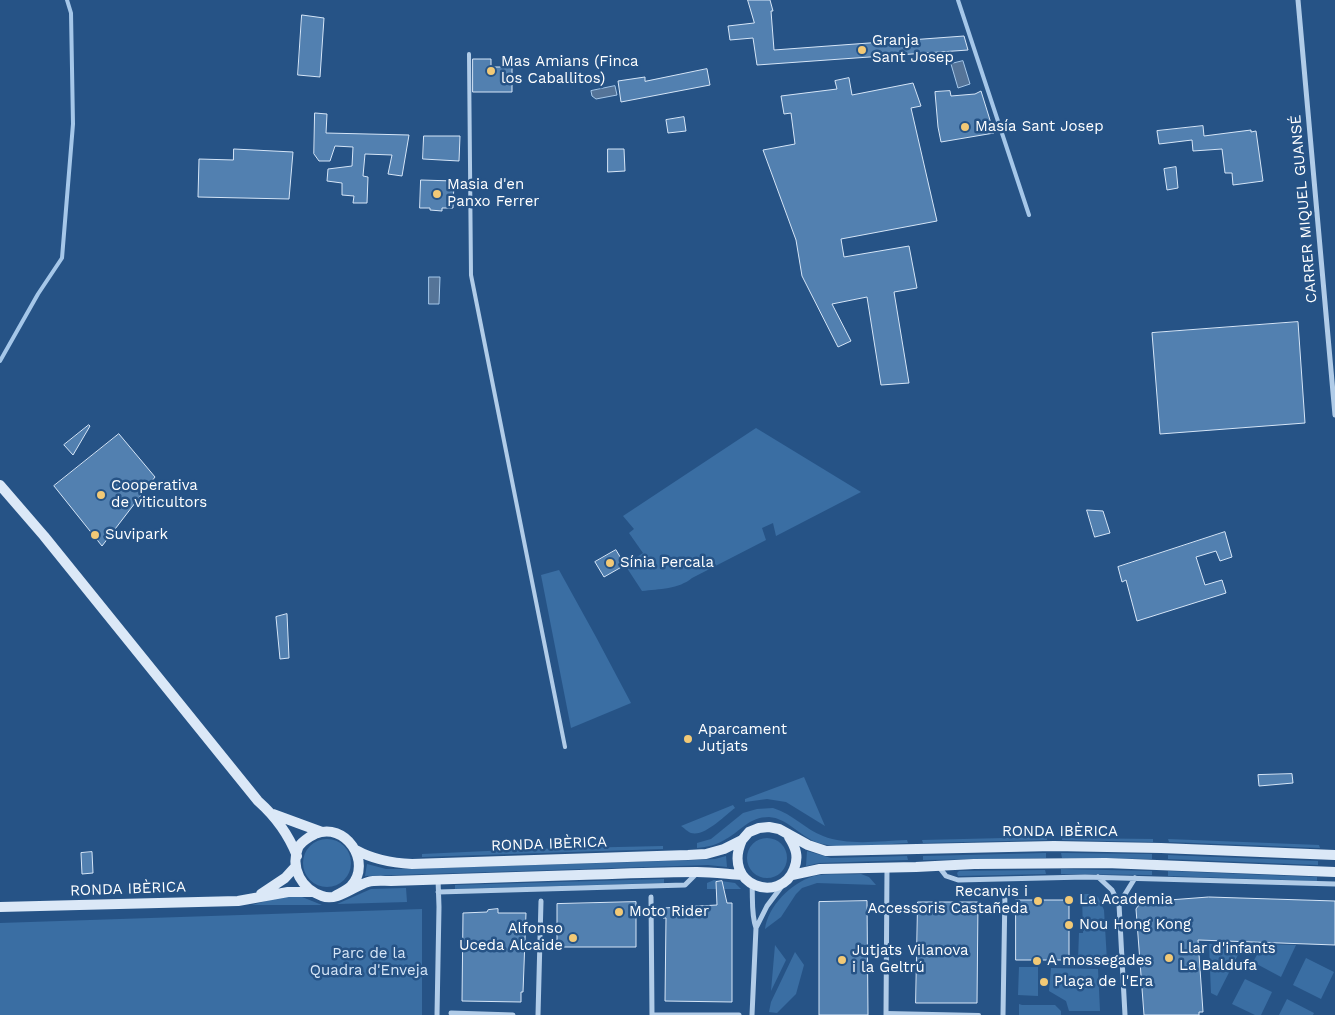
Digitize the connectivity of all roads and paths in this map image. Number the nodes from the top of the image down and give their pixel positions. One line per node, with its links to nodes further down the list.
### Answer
1 (1298, 0): 3 (street, CARRER MIQUEL GUANSÉ)
2 (469, 54): 5 (lane)
3 (1335, 415)
4 (0, 485): 6 (street)
5 (565, 747)
6 (272, 814): 7 (street, RONDA IBÈRICA); 12 (street)
7 (322, 832): 10 (street, RONDA IBÈRICA); 12 (street)
8 (787, 835): 9 (street, RONDA IBÈRICA); 11 (street, RONDA IBÈRICA); 18 (street)
9 (742, 840): 10 (street, RONDA IBÈRICA); 19 (street)
10 (356, 850): 29 (street)
11 (1335, 855)
12 (297, 856): 14 (street)
13 (938, 866): 15 (street, RONDA IBÈRICA); 17 (street, RONDA IBÈRICA); 20 (street)
14 (296, 867): 27 (street); 30 (street, RONDA IBÈRICA)
15 (887, 867): 18 (street, RONDA IBÈRICA); 38 (street)
16 (698, 872): 19 (street, RONDA IBÈRICA); 22 (street, RONDA IBÈRICA); 28 (street)
17 (1335, 872)
18 (792, 874): 23 (street)
19 (742, 875): 24 (street)
20 (1098, 877): 21 (street); 33 (street)
21 (1135, 878): 25 (street); 33 (street)
22 (438, 879): 28 (street); 29 (street, RONDA IBÈRICA)
23 (783, 883): 24 (street); 35 (street)
24 (752, 884): 35 (street)
25 (1335, 884)
26 (1005, 890): 45 (street)
27 (312, 892): 29 (street, RONDA IBÈRICA); 30 (street, RONDA IBÈRICA)
28 (438, 892): 39 (street)
29 (336, 896)
30 (257, 897): 34 (street, RONDA IBÈRICA)
31 (651, 897): 42 (street)
32 (541, 901): 41 (street)
33 (1119, 904): 46 (street)
34 (0, 907)
35 (756, 928): 43 (street)
36 (451, 1013): 40 (street)
37 (739, 1014): 42 (street)
38 (886, 1014): 44 (lane)
39 (437, 1015)
40 (512, 1015)
41 (538, 1015)
42 (652, 1015)
43 (752, 1015)
44 (979, 1015)
45 (1004, 1015)
46 (1126, 1015)

